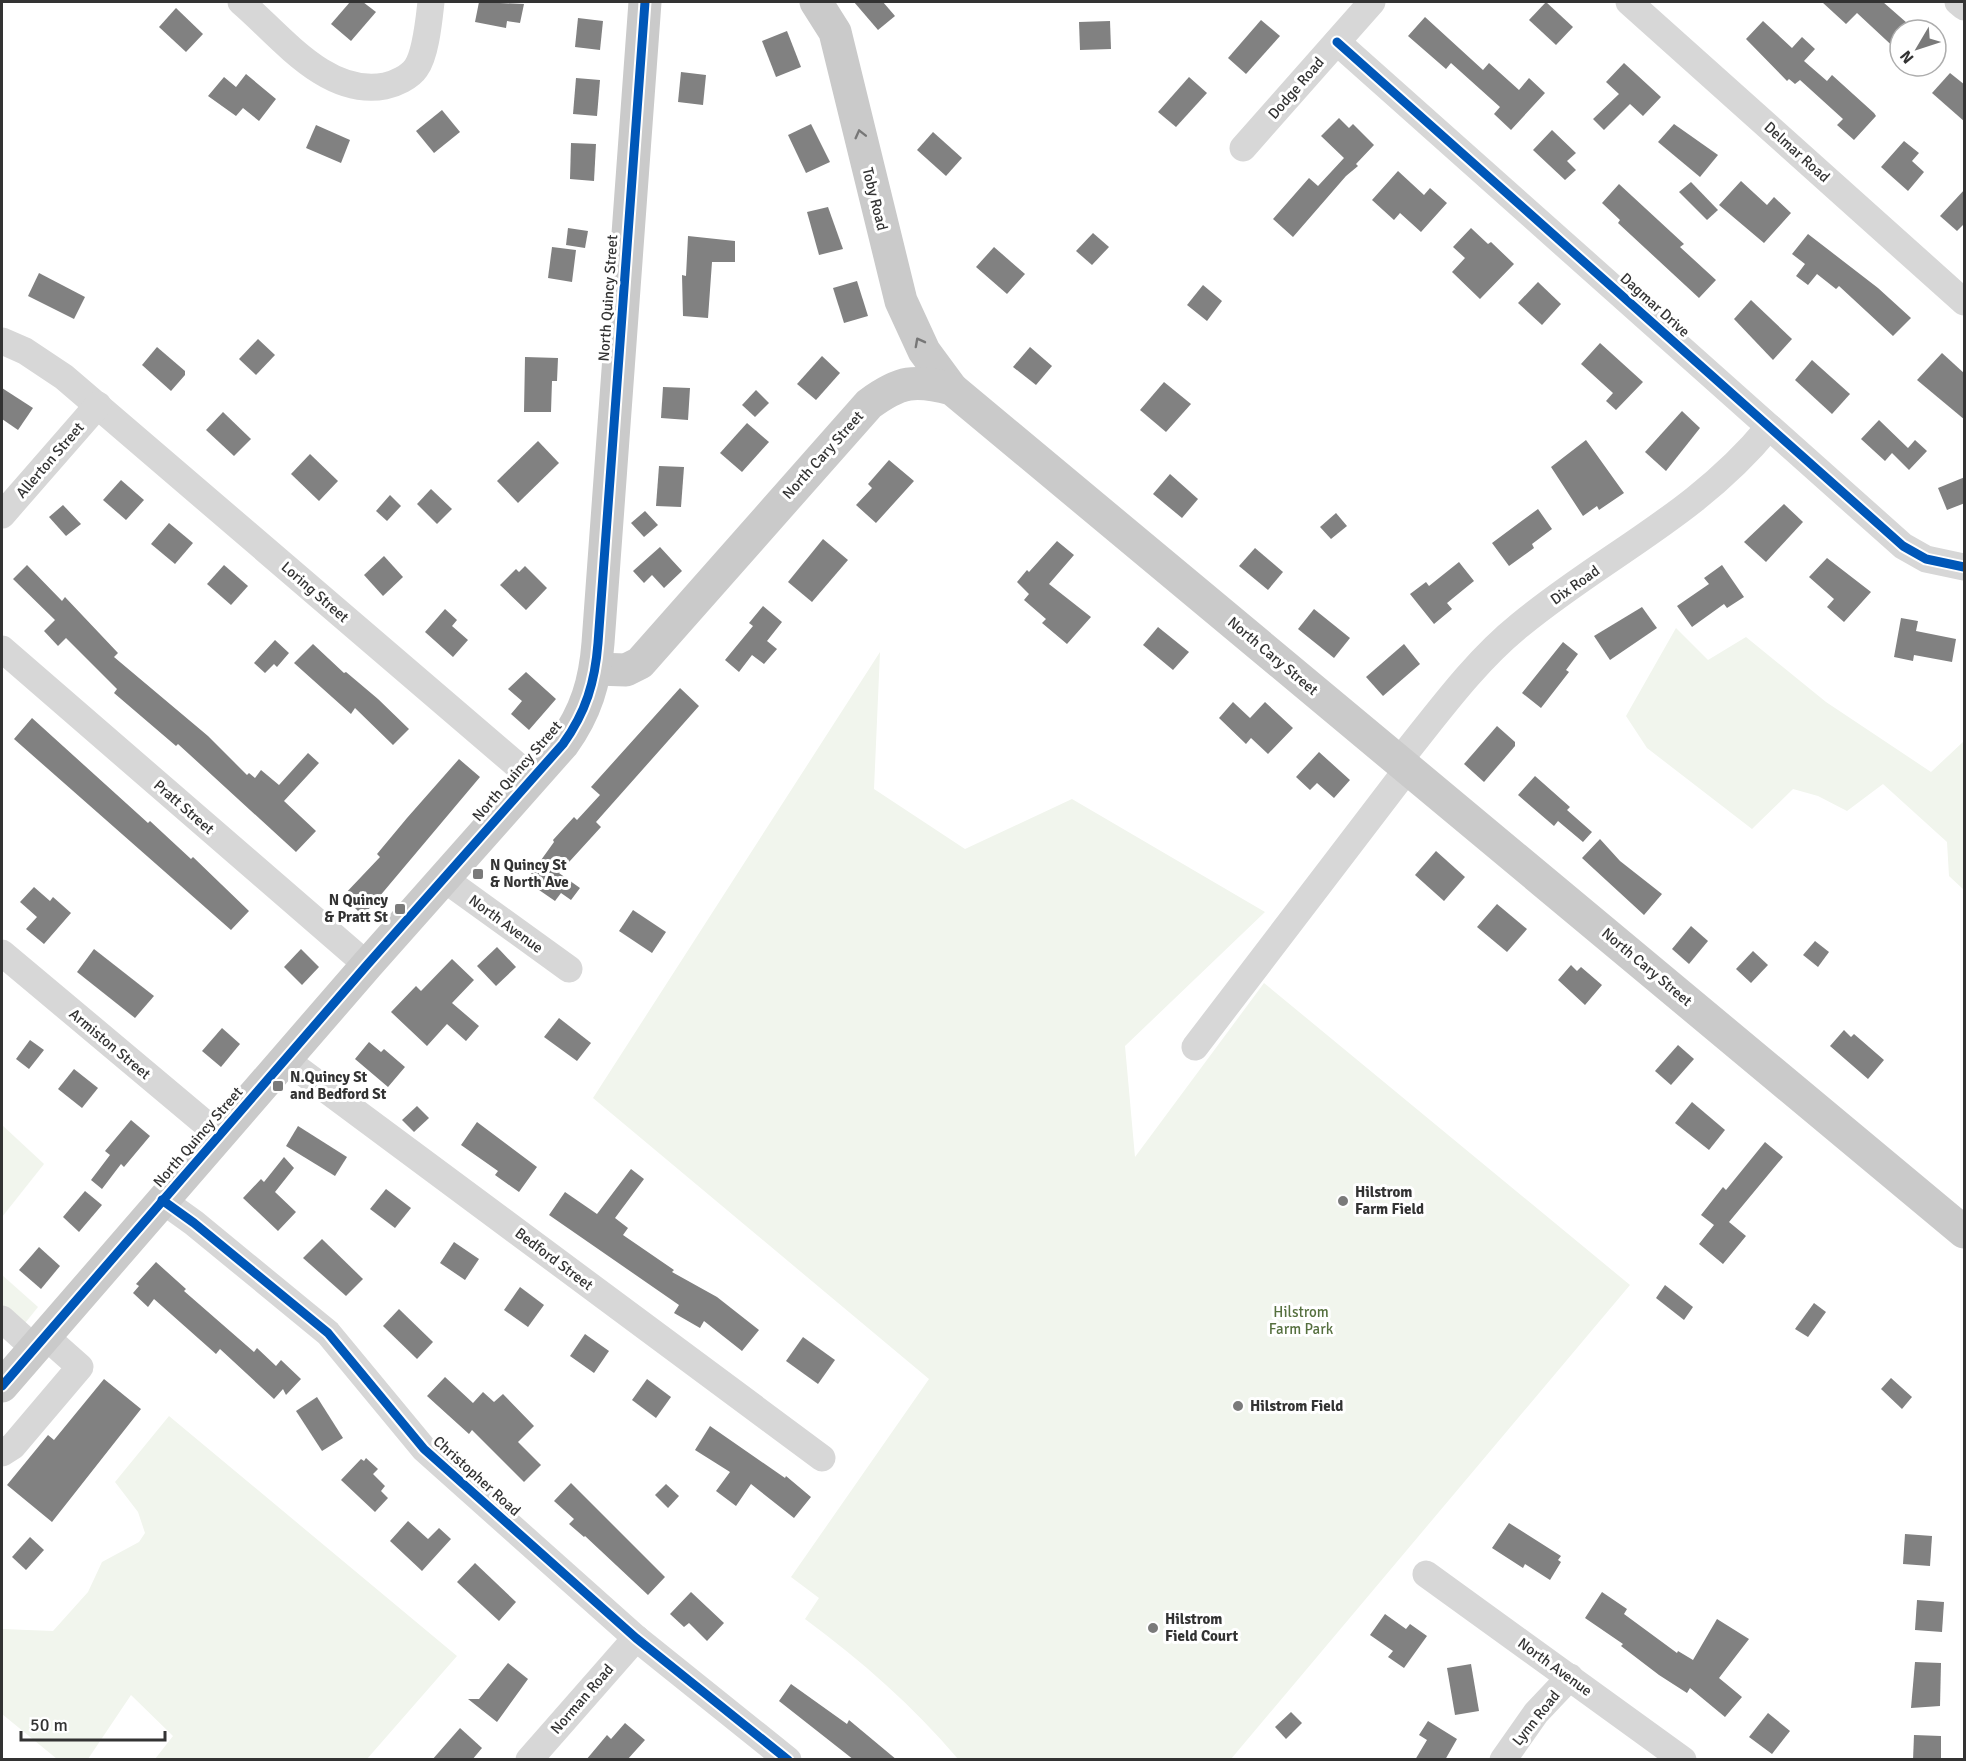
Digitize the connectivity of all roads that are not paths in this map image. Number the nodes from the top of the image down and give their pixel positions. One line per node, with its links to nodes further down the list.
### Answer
1 (241, 2): 2 (street)
2 (431, 2)
3 (645, 2): 19 (main road, North Quincy Street)
4 (816, 2): 13 (main road, Toby Road, one-way to 4)
5 (1372, 2): 9 (street, Dodge Road)
6 (1629, 2): 11 (street, Delmar Road)
7 (1958, 2): 8 (street)
8 (1965, 7)
9 (1337, 42): 10 (street, Dodge Road); 15 (street, Dagmar Drive)
10 (1243, 148)
11 (1965, 302)
12 (2, 341): 14 (street, Loring Street)
13 (952, 389): 19 (main road, North Cary Street); 20 (main road, North Cary Street)
14 (98, 405): 16 (street, Allerton Street); 21 (street, Loring Street)
15 (1769, 427): 17 (street, Dagmar Drive); 20 (street, Dix Road)
16 (2, 515)
17 (1965, 567)
18 (2, 649): 24 (street, Pratt Street)
19 (596, 669): 21 (main road, North Quincy Street)
20 (1404, 765): 26 (street, Dix Road); 30 (main road, North Cary Street)
21 (533, 778): 22 (main road, North Quincy Street)
22 (443, 878): 24 (main road, North Quincy Street); 25 (street, North Avenue)
23 (2, 953): 28 (street, Armiston Street)
24 (367, 964): 27 (main road, North Quincy Street)
25 (569, 969)
26 (1195, 1047)
27 (286, 1060): 28 (main road, North Quincy Street); 35 (street, Bedford Street)
28 (219, 1135): 29 (main road, North Quincy Street)
29 (162, 1200): 32 (main road, North Quincy Street); 37 (street, Christopher Road)
30 (1965, 1232)
31 (2, 1319): 32 (street)
32 (40, 1342): 33 (main road, North Quincy Street); 34 (street)
33 (2, 1386)
34 (2, 1453)
35 (822, 1458)
36 (1426, 1574): 38 (street, North Avenue)
37 (636, 1638): 39 (street, Norman Road); 40 (street, Christopher Road)
38 (1570, 1677): 41 (street, Lynn Road); 42 (street, North Avenue)
39 (529, 1760)
40 (788, 1760)
41 (1503, 1760)
42 (1683, 1760)

